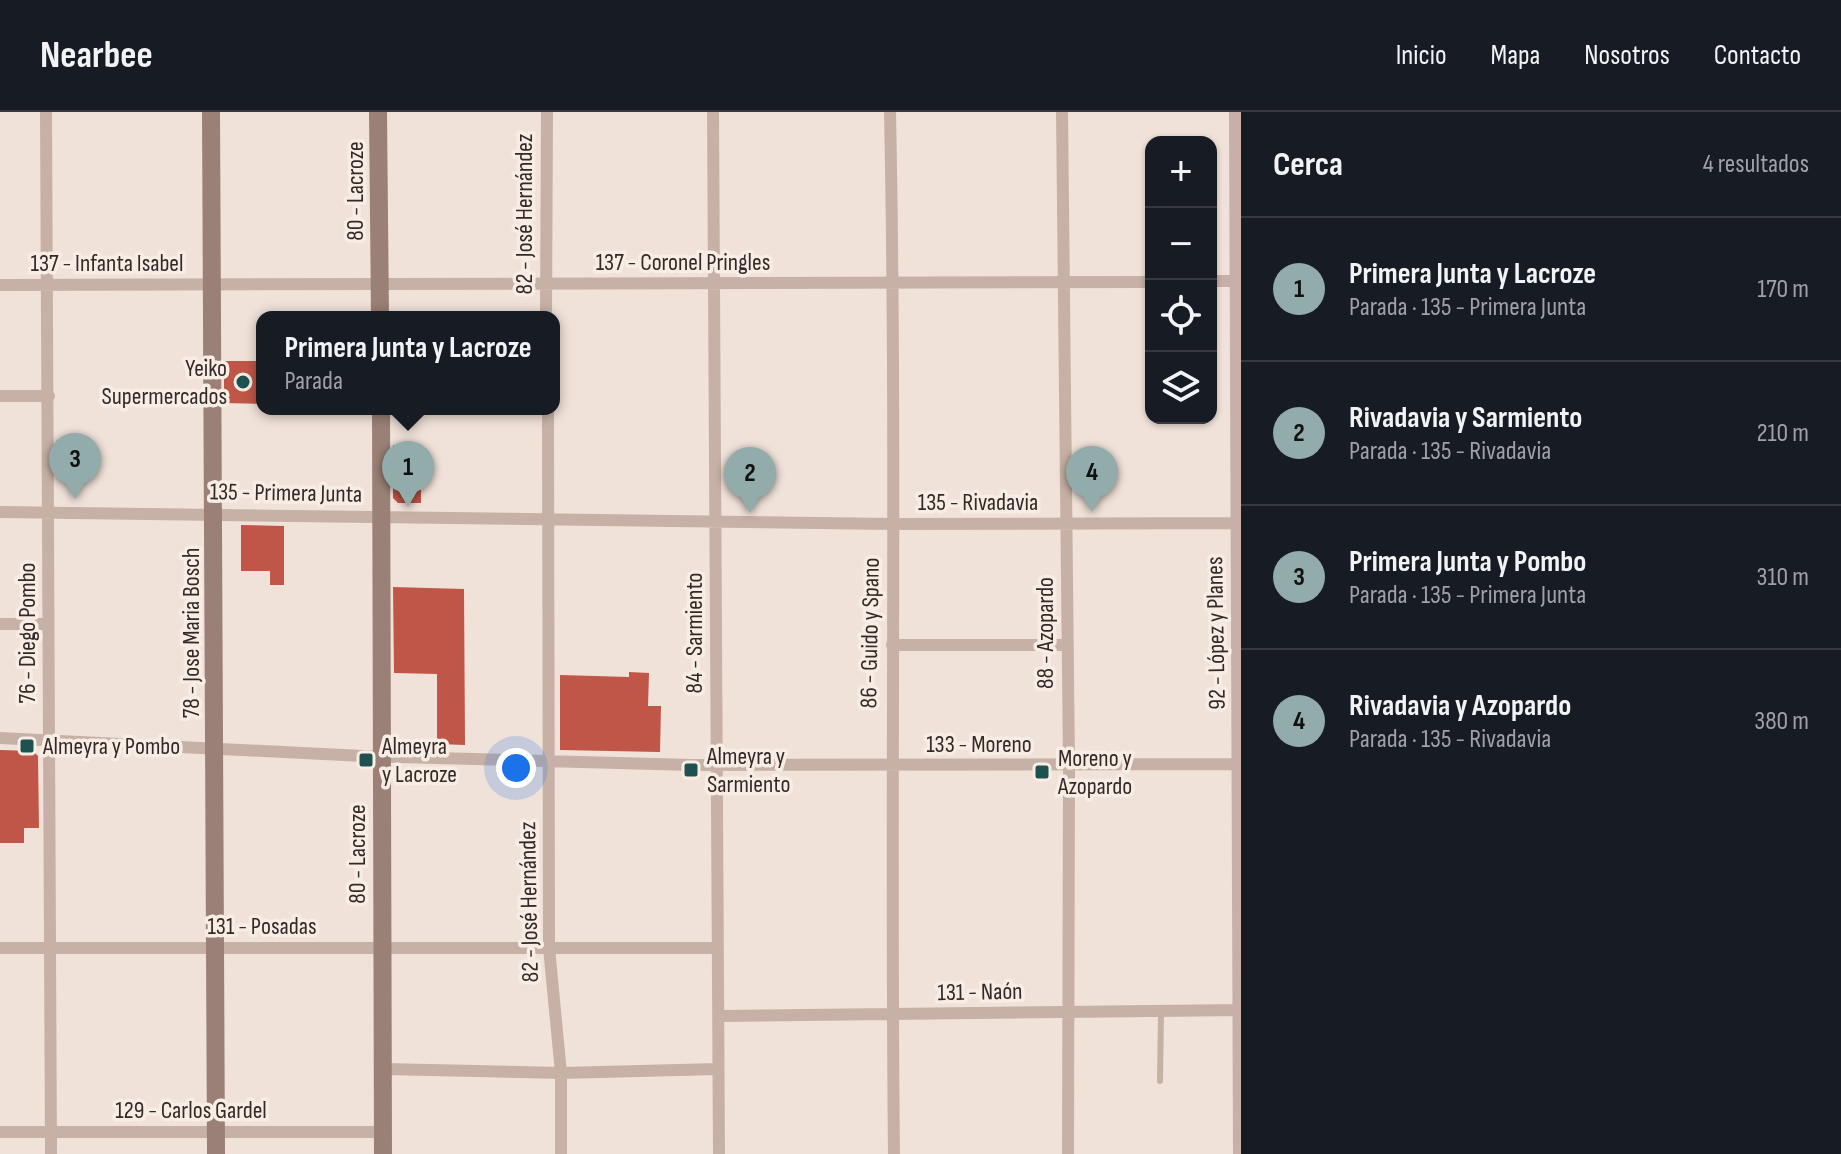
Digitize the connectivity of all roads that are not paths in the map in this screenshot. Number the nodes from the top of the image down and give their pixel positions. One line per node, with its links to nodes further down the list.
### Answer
1 (46, 112): 16 (street, 76 - Diego Pombo)
2 (211, 112): 17 (street, 78 - Jose Maria Bosch)
3 (378, 112): 18 (street, 80 - Lacroze)
4 (547, 112): 13 (street, 82 - José Hernández)
5 (713, 112): 14 (street, 84 - Sarmiento)
6 (890, 112): 19 (street, 86 - Guido y Spano)
7 (1062, 112): 12 (street, 88 - Azopardo)
8 (1235, 112): 10 (street, 92 - López y Planes)
9 (1217, 281): 10 (street)
10 (1238, 281): 33 (street, 92 - López y Planes)
11 (1145, 282): 12 (street, 137 - Coronel Pringles)
12 (1063, 283): 19 (street, 137 - Coronel Pringles); 32 (street, 88 - Azopardo)
13 (546, 284): 14 (street, 137 - Coronel Pringles); 18 (street, 137 - Coronel Pringles); 21 (street, 82 - José Hernández)
14 (716, 284): 19 (street, 137 - Coronel Pringles); 31 (street, 84 - Sarmiento)
15 (0, 285): 16 (street, 137 - Infanta Isabel)
16 (48, 285): 17 (street, 137 - Infanta Isabel); 23 (street, 76 - Diego Pombo)
17 (214, 285): 18 (street, 137 - Coronel Pringles); 28 (street, 78 - Jose Maria Bosch)
18 (380, 285): 20 (street, 80 - Lacroze)
19 (893, 285): 34 (street, 86 - Guido y Spano)
20 (380, 311)
21 (546, 311)
22 (0, 396): 23 (street)
23 (49, 396): 27 (street, 76 - Diego Pombo)
24 (381, 415): 29 (street, 80 - Lacroze)
25 (548, 415): 30 (street, 82 - José Hernández)
26 (0, 512): 27 (street, 135 - Primera Junta)
27 (48, 513): 28 (street, 135 - Primera Junta); 36 (street, 76 - Diego Pombo)
28 (214, 514): 29 (street, 135 - Primera Junta); 41 (street, 78 - Jose Maria Bosch)
29 (382, 517): 30 (street, 135 - Primera Junta); 42 (street, 80 - Lacroze)
30 (549, 518): 31 (street, 135 - Primera Junta); 43 (street, 82 - José Hernández)
31 (716, 520): 34 (street, 135 - Rivadavia); 45 (street, 84 - Sarmiento)
32 (1067, 523): 33 (street, 135 - Rivadavia); 34 (street, 135 - Rivadavia); 38 (street, 88 - Azopardo)
33 (1239, 523): 44 (street, 92 - López y Planes)
34 (894, 524): 37 (street, 86 - Guido y Spano)
35 (0, 624): 36 (street)
36 (48, 624): 40 (street, 76 - Diego Pombo)
37 (892, 645): 38 (street); 47 (street, 86 - Guido y Spano)
38 (1067, 645): 46 (street, 88 - Azopardo)
39 (0, 738): 40 (street, 133 - Moreno)
40 (49, 740): 41 (street, 133 - Moreno); 50 (street, 76 - Diego Pombo)
41 (216, 748): 42 (street, 133 - Moreno); 51 (street, 78 - Jose Maria Bosch)
42 (381, 756): 43 (street, 133 - Moreno); 48 (street, 80 - Lacroze)
43 (549, 761): 45 (street, 133 - Moreno); 52 (street, 82 - José Hernández)
44 (1240, 764): 46 (street, 133 - Moreno); 54 (street, 92 - López y Planes)
45 (716, 765): 47 (street, 133 - Moreno); 53 (street, 84 - Sarmiento)
46 (1069, 765): 47 (street, 133 - Moreno); 56 (street, 88 - Azopardo)
47 (891, 766): 57 (street, 86 - Guido y Spano)
48 (381, 947): 51 (street, 131 - Posadas); 52 (street, 131 - Posadas); 59 (street, 80 - Lacroze)
49 (0, 948): 50 (street, 131 - Posadas)
50 (51, 948): 51 (street, 131 - Posadas); 64 (street, 76 - Diego Pombo)
51 (216, 948): 66 (street, 78 - Jose Maria Bosch)
52 (549, 948): 53 (street, 131 - Posadas); 61 (street, 82 - José Hernández)
53 (716, 948): 58 (street, 84 - Sarmiento)
54 (1241, 1010): 55 (street, 131 - Naón); 74 (street, 92 - López y Planes)
55 (1161, 1011): 56 (street, 131 - Naón); 62 (lane)
56 (1067, 1013): 57 (street, 131 - Naón); 73 (street, 88 - Azopardo)
57 (893, 1015): 58 (street, 131 - Naón); 72 (street, 86 - Guido y Spano)
58 (720, 1016): 60 (street, 84 - Sarmiento)
59 (384, 1069): 61 (street); 65 (street, 80 - Lacroze)
60 (718, 1069): 61 (street); 71 (street, 84 - Sarmiento)
61 (561, 1073): 70 (street, 82 - José Hernández)
62 (1160, 1081)
63 (0, 1132): 64 (street, 129 - Carlos Gardel)
64 (51, 1132): 66 (street, 129 - Carlos Gardel); 67 (street, 76 - Diego Pombo)
65 (382, 1132): 66 (street, 129 - Carlos Gardel); 69 (street, 80 - Lacroze)
66 (216, 1133): 68 (street, 78 - Jose Maria Bosch)
67 (51, 1154)
68 (216, 1154)
69 (383, 1154)
70 (561, 1154)
71 (719, 1154)
72 (894, 1154)
73 (1068, 1154)
74 (1239, 1154)

